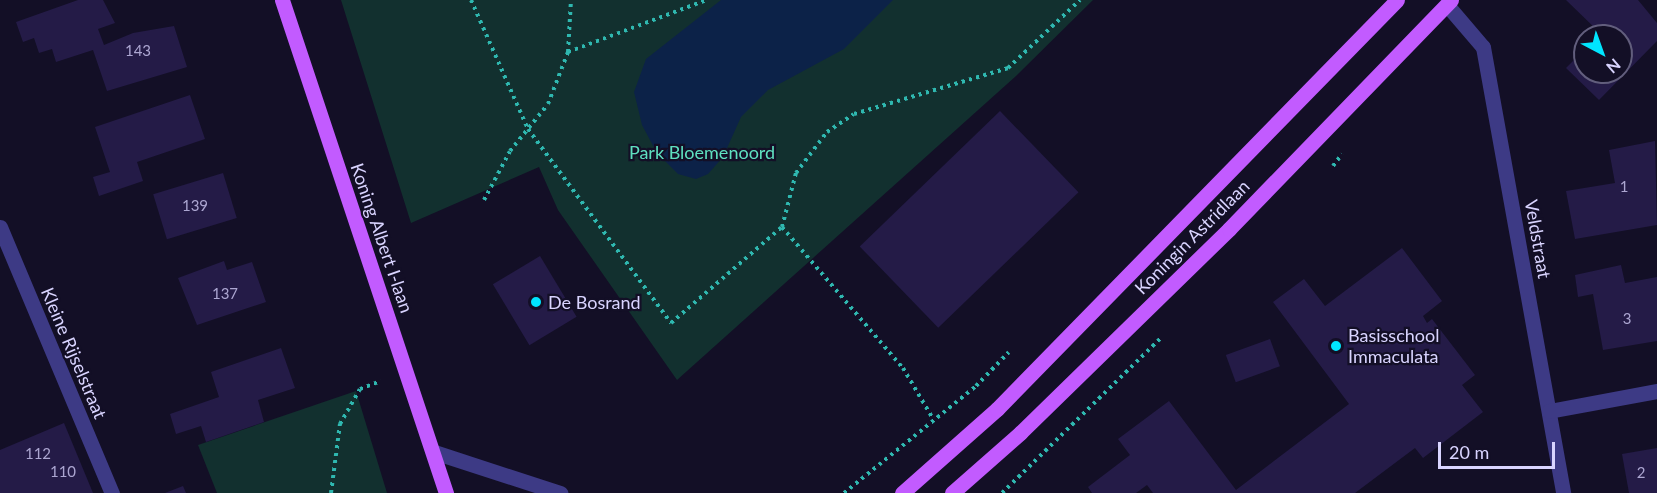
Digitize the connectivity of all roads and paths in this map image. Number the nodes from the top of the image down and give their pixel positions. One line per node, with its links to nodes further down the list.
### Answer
1 (282, 0): 14 (main road, Koning Albert I-laan)
2 (471, 0): 9 (path)
3 (571, 0): 8 (path)
4 (706, 0): 8 (path)
5 (1080, 0): 12 (path)
6 (1397, 0): 24 (main road, Koningin Astridlaan)
7 (1449, 3): 16 (street, Veldstraat); 25 (main road, Koningin Astridlaan)
8 (568, 52): 9 (path)
9 (528, 129): 10 (path); 12 (path)
10 (484, 200)
11 (0, 227): 20 (street, Kleine Rijselstraat)
12 (783, 227): 17 (path)
13 (1018, 344): 17 (path)
14 (407, 372): 18 (main road, Koning Albert I-laan); 21 (path)
15 (1657, 391): 16 (street)
16 (1549, 411): 26 (street, Veldstraat)
17 (933, 419): 23 (path)
18 (434, 452): 19 (main road, Koning Albert I-laan); 22 (street)
19 (446, 492)
20 (112, 493)
21 (331, 493)
22 (560, 493)
23 (844, 493)
24 (902, 493)
25 (952, 493)
26 (1563, 493)

